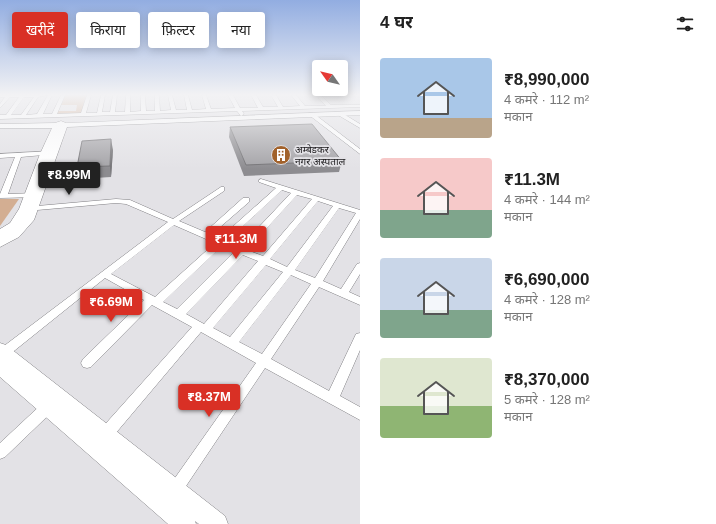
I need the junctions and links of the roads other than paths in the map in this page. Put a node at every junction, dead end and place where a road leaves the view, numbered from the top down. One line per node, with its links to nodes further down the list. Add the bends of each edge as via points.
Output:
1 (51, 119): 6 (street)
2 (67, 119): 6 (street)
3 (117, 119): 6 (street)
4 (318, 119): 9 (street)
5 (349, 119): 8 (street)
6 (59, 122): 7 (street); 10 (street)
7 (0, 125)
8 (360, 126)
9 (360, 152)
10 (48, 153): 11 (street); 17 (street)
11 (19, 155): 12 (street); 18 (street)
12 (0, 156)
13 (261, 181): 14 (street)
14 (281, 187): 16 (street); 27 (street)
15 (221, 189): 24 (street)
16 (296, 192): 19 (street); 29 (street)
17 (32, 195): 18 (street); 22 (street)
18 (1, 196)
19 (316, 198): 21 (street); 30 (street)
20 (246, 200): 26 (street)
21 (337, 205): 23 (street); 32 (street)
22 (28, 209): 24 (street, via 127,202); 25 (street, via 14,225); 28 (street, via 28,220 23,227)
23 (360, 212): 34 (street)
24 (173, 222): 26 (street); 33 (street)
25 (0, 235)
26 (205, 236): 27 (street)
27 (220, 242): 29 (street); 36 (street)
28 (0, 243)
29 (241, 251): 30 (street); 38 (street)
30 (264, 261): 32 (street); 39 (street)
31 (360, 266): 35 (street)
32 (289, 271): 34 (street); 41 (street)
33 (104, 274): 36 (street); 42 (street)
34 (317, 283): 35 (street); 43 (street)
35 (343, 294): 37 (street)
36 (154, 301): 38 (street); 44 (street)
37 (360, 301)
38 (179, 314): 39 (street)
39 (203, 328): 41 (street); 48 (street)
40 (360, 337): 45 (street)
41 (232, 343): 43 (street)
42 (1, 356): 46 (street)
43 (265, 361): 45 (street); 50 (street)
44 (87, 364)
45 (332, 399): 47 (street)
46 (53, 402): 48 (street); 49 (street); 51 (street)
47 (360, 414)
48 (105, 435): 50 (street)
49 (0, 452)
50 (175, 490): 52 (street)
51 (186, 524)
52 (217, 524)

